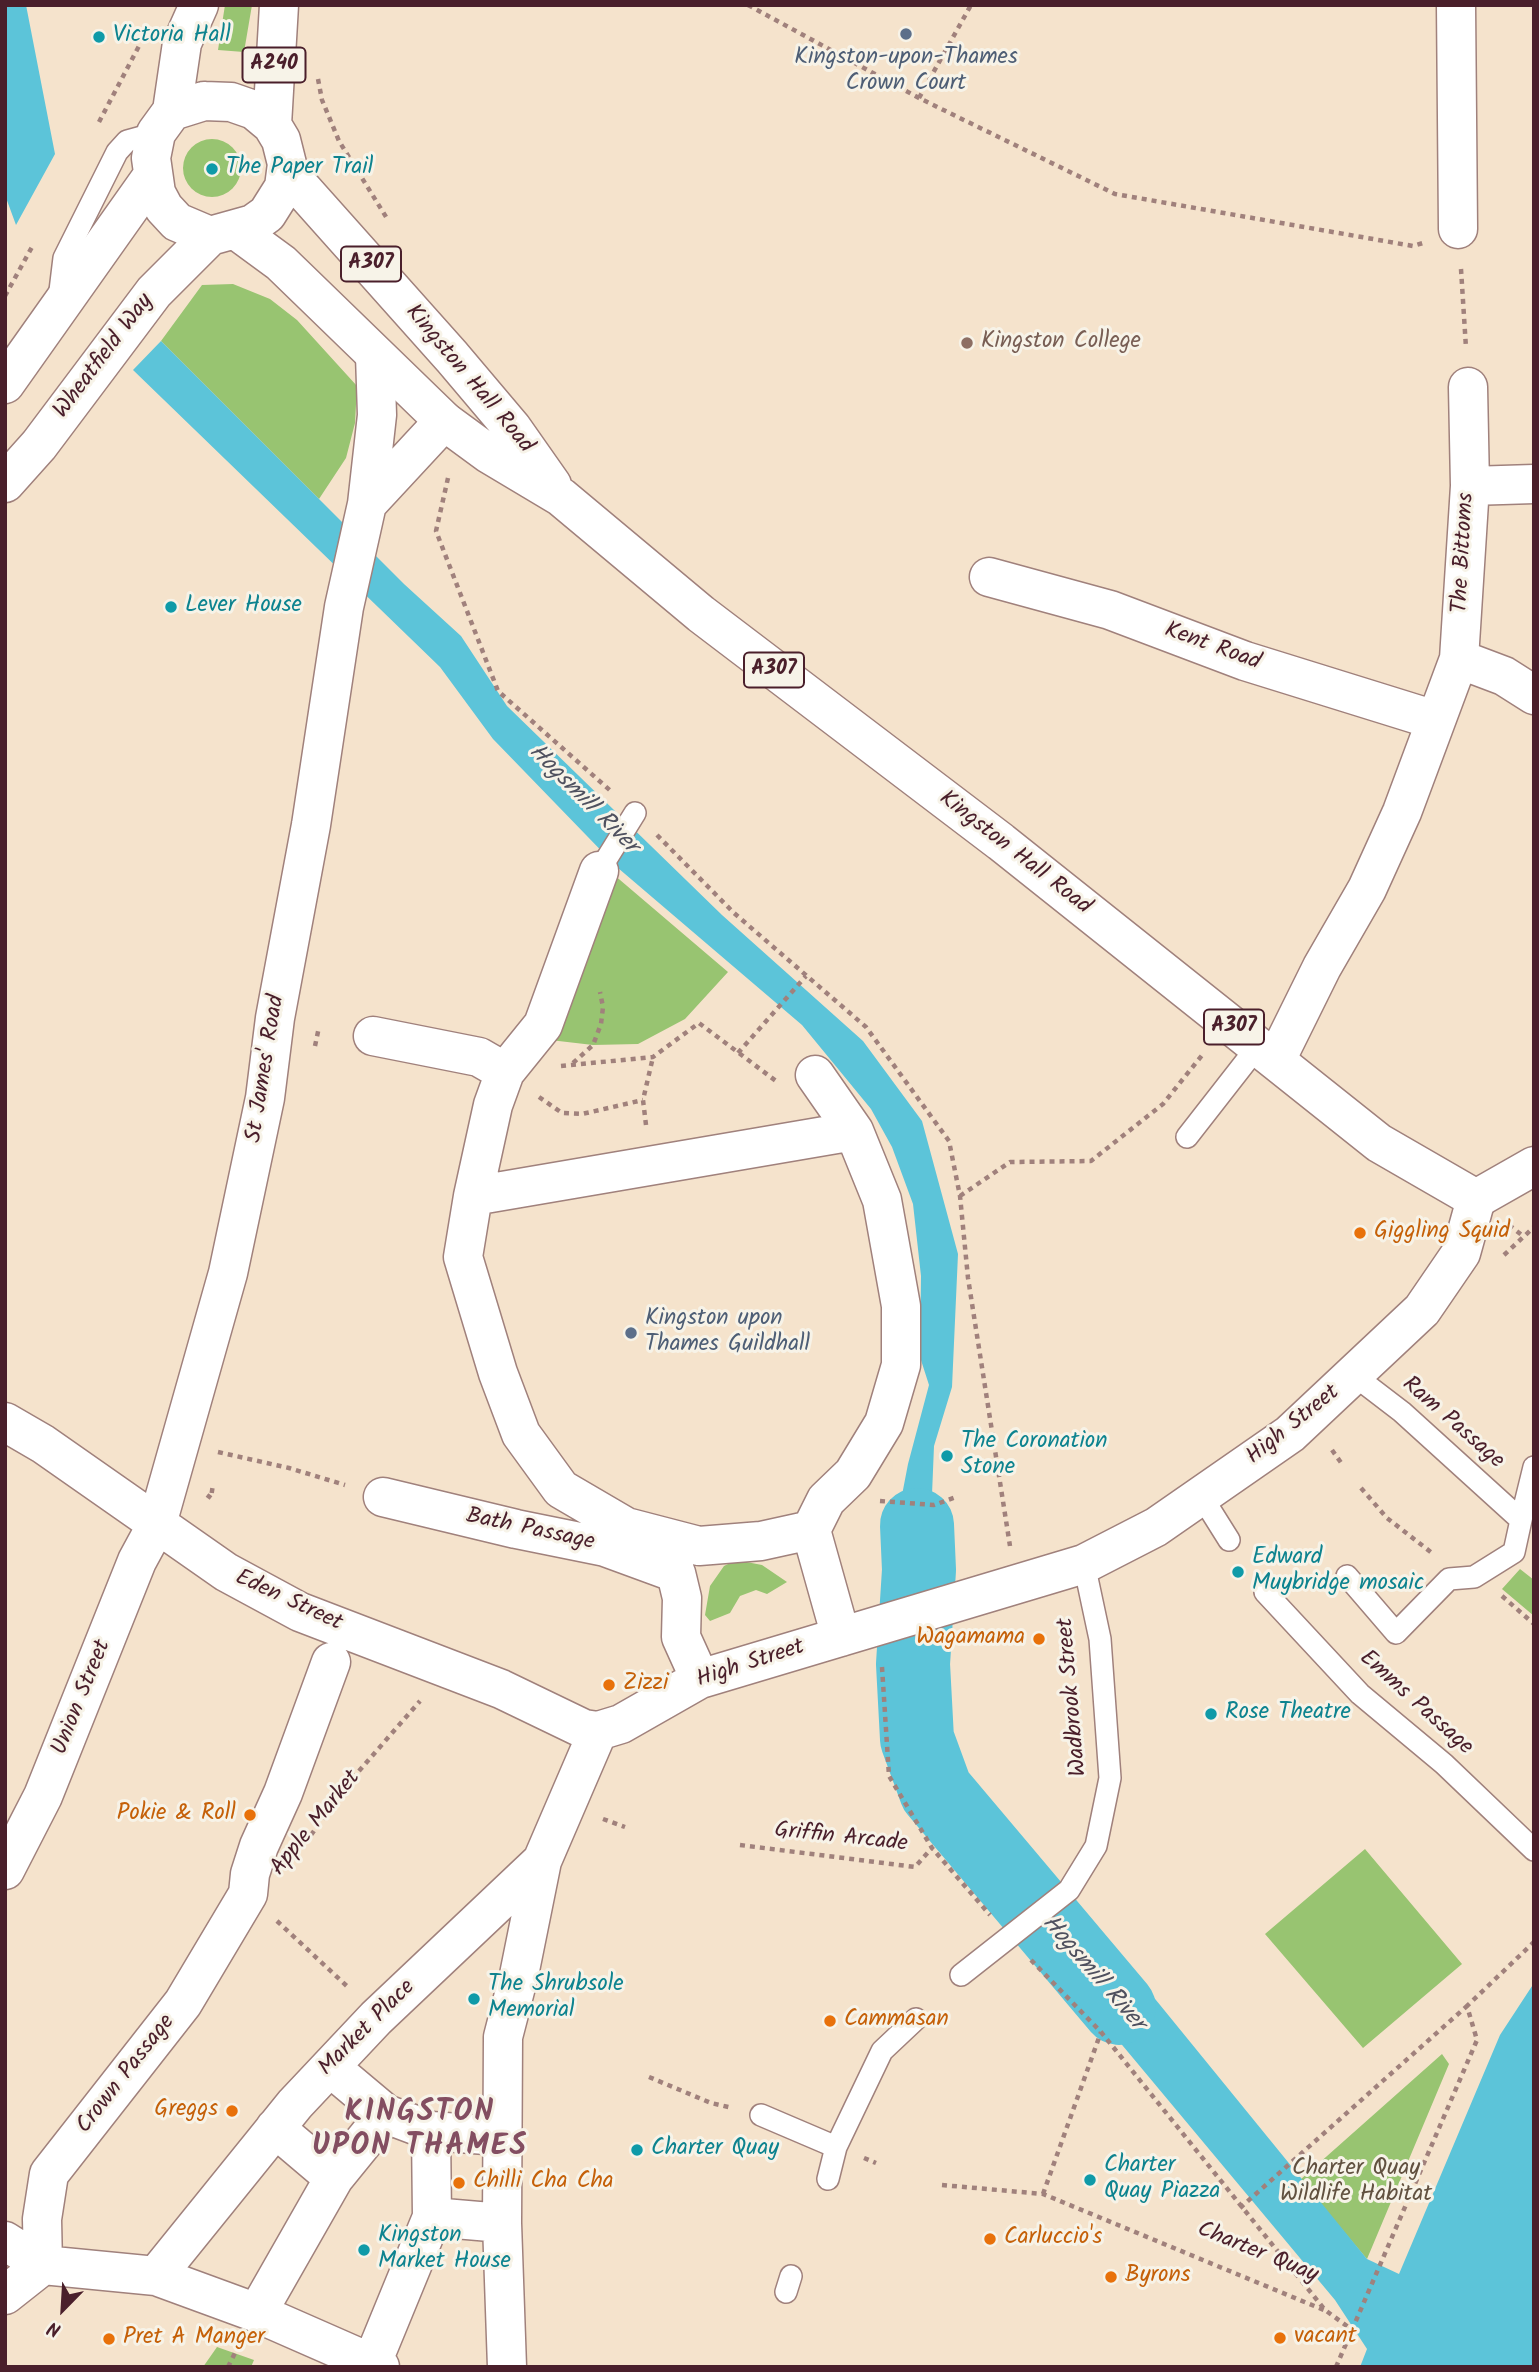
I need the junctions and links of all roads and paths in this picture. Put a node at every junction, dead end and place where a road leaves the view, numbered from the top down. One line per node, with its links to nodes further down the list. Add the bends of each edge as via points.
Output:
1 (199, 5): 10 (street, via 182,44)
2 (279, 5): 11 (street, A240)
3 (748, 5): 8 (path)
4 (971, 5): 8 (path)
5 (1456, 5): 15 (street)
6 (142, 41): 9 (path)
7 (317, 75): 14 (path, via 339,141)
8 (919, 98): 15 (path, via 1115,194 1413,246)
9 (110, 100)
10 (164, 122): 11 (street, via 204,101 231,102 254,110); 13 (street, via 151,158); 17 (lane, via 127,141 117,152 64,258)
11 (272, 125): 12 (street, via 281,140)
12 (287, 172): 16 (street, via 277,202 267,214 253,225); 26 (street, Kingston Hall Road / A307, via 512,428)
13 (152, 175): 16 (street, via 164,208 177,222); 17 (street)
14 (392, 227)
15 (1458, 229): 20 (path)
16 (223, 233): 18 (street, Kingston Hall Road / A307, via 281,263); 23 (street, Wheatfield Way, via 154,292)
17 (57, 312): 19 (street)
18 (375, 355): 21 (street, Kingston Hall Road / A307); 27 (street, St James' Road, via 377,415)
19 (5, 384)
20 (1468, 387): 25 (street, The Bittoms)
21 (444, 421): 26 (street, Kingston Hall Road / A307); 27 (street)
22 (448, 474): 32 (path, via 436,531 498,691)
23 (5, 483)
24 (1534, 484): 25 (street)
25 (1470, 486): 29 (street, The Bittoms)
26 (561, 497): 36 (street, Kingston Hall Road / A307, via 701,614 1001,842)
27 (367, 508): 35 (street, St James' Road, via 344,607 311,825)
28 (989, 577): 31 (street, Kent Road, via 1110,610 1245,661)
29 (1459, 659): 30 (street, via 1504,676); 31 (street, The Bittoms)
30 (1534, 695)
31 (1435, 720): 39 (street, The Bittoms, via 1402,812 1367,889)
32 (633, 816): 33 (lane); 34 (path)
33 (599, 871): 41 (street, via 543,1025)
34 (806, 976): 38 (path); 49 (path, via 866,1027 949,1141)
35 (275, 1018): 37 (path); 55 (street, St James' Road, via 265,1098 228,1273)
36 (1228, 1023): 39 (street, Kingston Hall Road / A307); 49 (path, via 1163,1104 1091,1161 1010,1162)
37 (373, 1036): 41 (street)
38 (738, 1053): 40 (path, via 699,1023); 42 (path, via 783,1087)
39 (1267, 1053): 45 (lane); 50 (street, Kingston Hall Road / A307, via 1379,1143)
40 (653, 1057): 41 (path, via 556,1067); 43 (path)
41 (514, 1060): 43 (path, via 540,1100 562,1113 582,1114); 48 (street, via 493,1105)
42 (815, 1075): 44 (street)
43 (643, 1100): 46 (path)
44 (855, 1130): 46 (street); 57 (street, via 882,1200 901,1306 901,1365 884,1423)
45 (1187, 1137)
46 (650, 1165): 48 (street)
47 (1534, 1166): 50 (street)
48 (473, 1196): 63 (street, via 463,1257 521,1434 561,1489 626,1527 699,1546 761,1541)
49 (960, 1196): 65 (path, via 968,1278)
50 (1476, 1199): 51 (street, High Street, via 1461,1253 1443,1283)
51 (1355, 1376): 60 (street, High Street, via 1290,1434); 61 (lane, Ram Passage, via 1402,1412)
52 (5, 1422): 62 (street, Eden Street)
53 (216, 1463): 58 (path, via 218,1452)
54 (1534, 1467): 61 (lane)
55 (169, 1474): 56 (path, via 211,1498); 62 (street, St James' Road)
56 (215, 1475)
57 (841, 1486): 59 (path, via 862,1497 895,1504 934,1505); 63 (street, via 826,1500)
58 (383, 1497): 71 (street, Bath Passage, via 604,1547 676,1573 682,1598 681,1637)
59 (956, 1497)
60 (1202, 1497): 64 (lane); 66 (street, High Street)
61 (1521, 1520): 67 (lane, via 1514,1552 1474,1577 1448,1579 1396,1633)
62 (157, 1524): 73 (street, Eden Street, via 226,1572 300,1612); 79 (street, Union Street, via 43,1796)
63 (811, 1530): 69 (street)
64 (1230, 1540)
65 (1011, 1551)
66 (1084, 1564): 69 (street, High Street, via 976,1594); 81 (lane, Wadbrook Street, via 1100,1639 1110,1778 1096,1846 1069,1890)
67 (1347, 1576)
68 (1265, 1592): 77 (lane, Emms Passage, via 1360,1694 1444,1764)
69 (864, 1641): 71 (street, High Street); 76 (path, Charter Quay, via 885,1683 889,1776)
70 (331, 1662): 80 (street, Apple Market, via 259,1846)
71 (700, 1679): 73 (street, High Street, via 621,1724)
72 (423, 1697): 74 (path, Apple Market, via 352,1779)
73 (598, 1731): 78 (street, Market Place)
74 (304, 1844)
75 (740, 1845): 76 (path, Griffin Arcade, via 915,1867)
76 (932, 1849): 81 (path, Charter Quay)
77 (1534, 1850)
78 (542, 1861): 88 (street, Market Place); 94 (street, Market Place, via 503,2037)
79 (5, 1870)
80 (248, 1894): 84 (path); 104 (street, Crown Passage, via 183,2003 49,2174 42,2219)
81 (1012, 1935): 83 (lane, Wadbrook Street); 87 (path, Charter Quay)
82 (1534, 1942): 85 (path)
83 (961, 1975)
84 (340, 1978)
85 (1467, 2006): 100 (path); 109 (path, via 1477,2040)
86 (916, 2018): 95 (lane, via 882,2051)
87 (1101, 2032): 99 (path); 100 (path, Charter Quay)
88 (330, 2067): 90 (street); 92 (street, Market Place)
89 (649, 2077): 91 (path, via 710,2103)
90 (386, 2114): 93 (street); 96 (street)
91 (761, 2115): 95 (lane)
92 (275, 2128): 96 (street); 105 (street, Market Place)
93 (431, 2131): 94 (street); 101 (street)
94 (500, 2136): 102 (street, Market Place)
95 (836, 2147): 97 (lane)
96 (334, 2178): 108 (street)
97 (828, 2179)
98 (942, 2185): 99 (path, Charter Quay)
99 (1042, 2194): 107 (path, Charter Quay)
100 (1240, 2208): 107 (path, Charter Quay)
101 (432, 2217): 102 (street); 110 (street)
102 (502, 2223): 112 (street, Market Place)
103 (5, 2241): 104 (street)
104 (43, 2265): 105 (street); 106 (street)
105 (146, 2276): 108 (street)
106 (5, 2295)
107 (1325, 2310): 109 (path)
108 (248, 2328): 110 (street); 111 (path)
109 (1351, 2329): 113 (path)
110 (376, 2365)
111 (228, 2367)
112 (507, 2367)
113 (1336, 2367)

